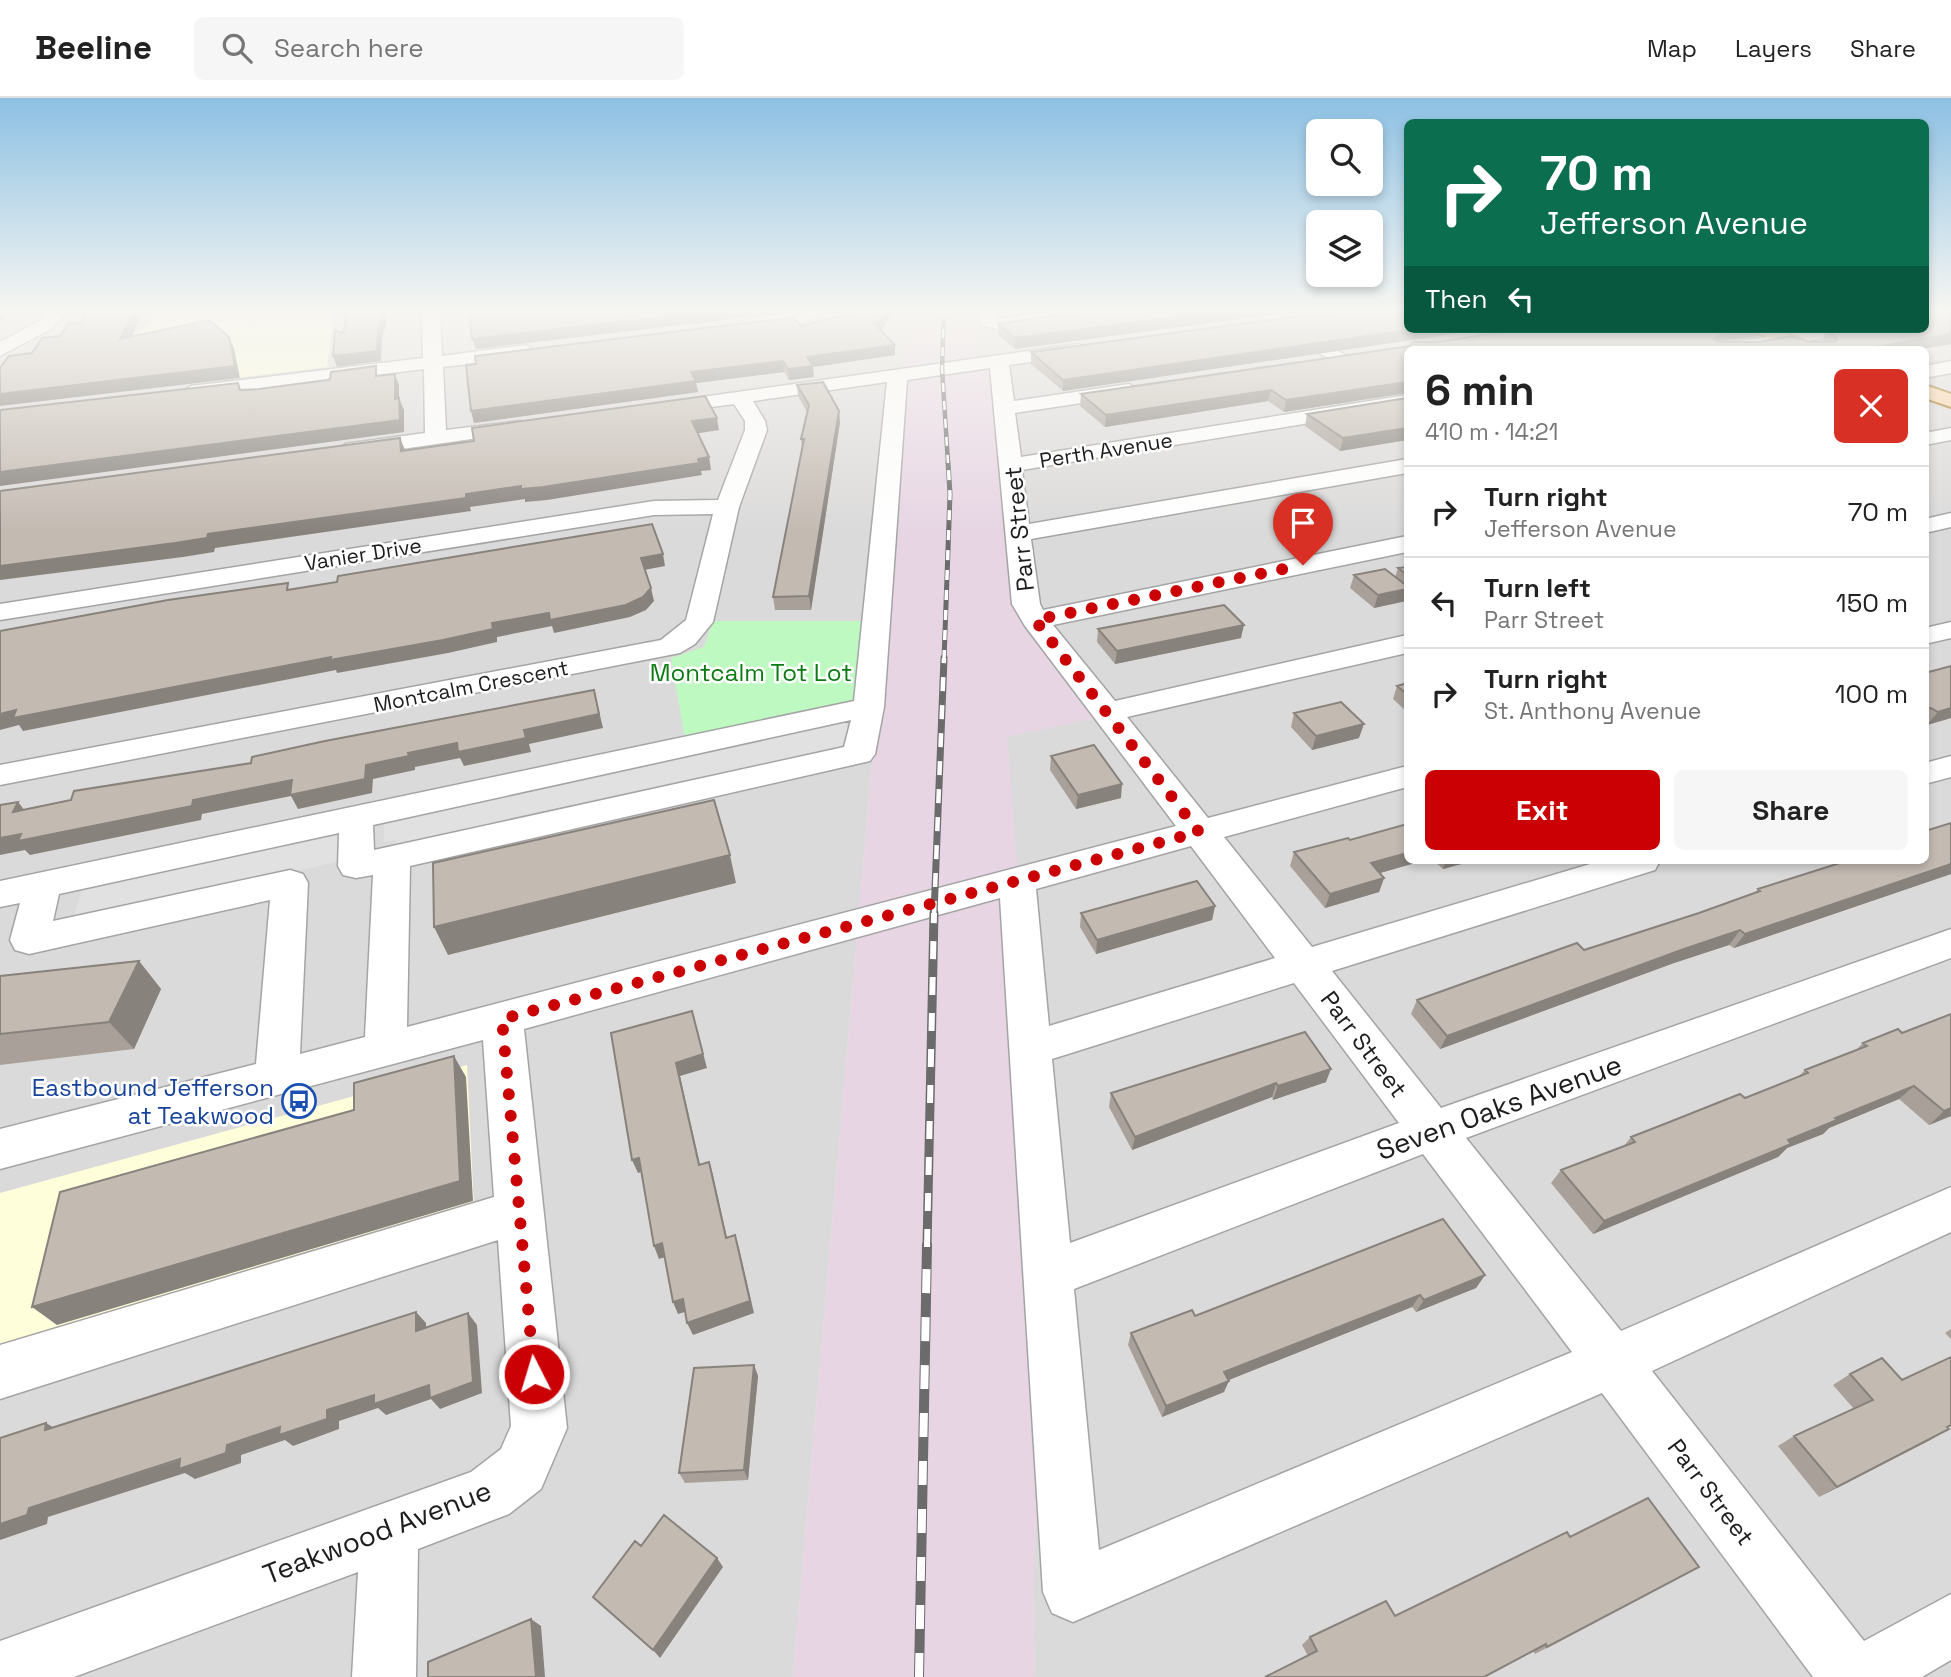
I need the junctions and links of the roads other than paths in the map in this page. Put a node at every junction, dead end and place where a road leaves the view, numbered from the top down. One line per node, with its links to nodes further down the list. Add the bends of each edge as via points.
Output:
1 (251, 385): 9 (street)
2 (434, 385): 18 (street)
3 (825, 385): 10 (street)
4 (897, 385): 33 (street)
5 (1003, 385): 14 (street, Parr Street)
6 (1383, 385): 11 (street)
7 (1154, 386): 14 (street)
8 (1929, 393): 13 (main road)
9 (165, 395)
10 (740, 397): 15 (street); 23 (street, Montcalm Crescent, via 756,430)
11 (1404, 398)
12 (1404, 400): 21 (street, Perth Avenue)
13 (1951, 401)
14 (1006, 408): 21 (street, Parr Street)
15 (644, 410)
16 (547, 423): 18 (street)
17 (1951, 434): 19 (street)
18 (436, 438): 20 (street)
19 (1929, 438)
20 (329, 452)
21 (1012, 465): 26 (street, Parr Street)
22 (1404, 467): 26 (street)
23 (727, 507): 28 (street, Vanier Drive, via 654,508); 37 (street, Montcalm Crescent, via 699,622 670,647)
24 (1951, 520): 25 (street)
25 (1929, 525)
26 (1017, 534): 29 (street, Parr Street, via 1026,604)
27 (1404, 545): 29 (street)
28 (0, 612)
29 (1035, 620): 34 (street, Parr Street)
30 (1951, 629): 31 (street)
31 (1929, 635)
32 (1404, 645): 34 (street)
33 (869, 707): 39 (street); 41 (street, via 859,754)
34 (1108, 712): 40 (street, Parr Street)
35 (1951, 765): 36 (street)
36 (1929, 773)
37 (0, 775)
38 (1404, 777): 40 (street)
39 (356, 817): 41 (street, via 356,866); 44 (street)
40 (1199, 832): 43 (street); 47 (street, Parr Street)
41 (392, 858): 50 (street)
42 (1632, 864): 47 (street)
43 (1017, 880): 48 (street); 49 (street)
44 (43, 885): 45 (street); 51 (street, via 29,940 290,883)
45 (0, 894)
46 (1951, 943): 52 (street, Seven Oaks Avenue)
47 (1305, 965): 49 (street); 52 (street, Parr Street)
48 (502, 1019): 50 (street); 55 (street, Teakwood Avenue)
49 (1033, 1048): 56 (street)
50 (385, 1049): 51 (street)
51 (277, 1077): 53 (street)
52 (1431, 1131): 56 (street, Seven Oaks Avenue); 57 (street, Parr Street)
53 (0, 1149)
54 (1951, 1209): 57 (street)
55 (520, 1211): 58 (street); 59 (street, Teakwood Avenue, via 539,1428 521,1469 489,1494)
56 (1049, 1275): 57 (street, via 1073,1591)
57 (1612, 1362): 63 (street, Parr Street)
58 (0, 1372)
59 (389, 1530): 61 (street, Teakwood Avenue); 62 (street)
60 (1951, 1625): 64 (street)
61 (0, 1673)
62 (384, 1677)
63 (1852, 1677)
64 (1862, 1677)

